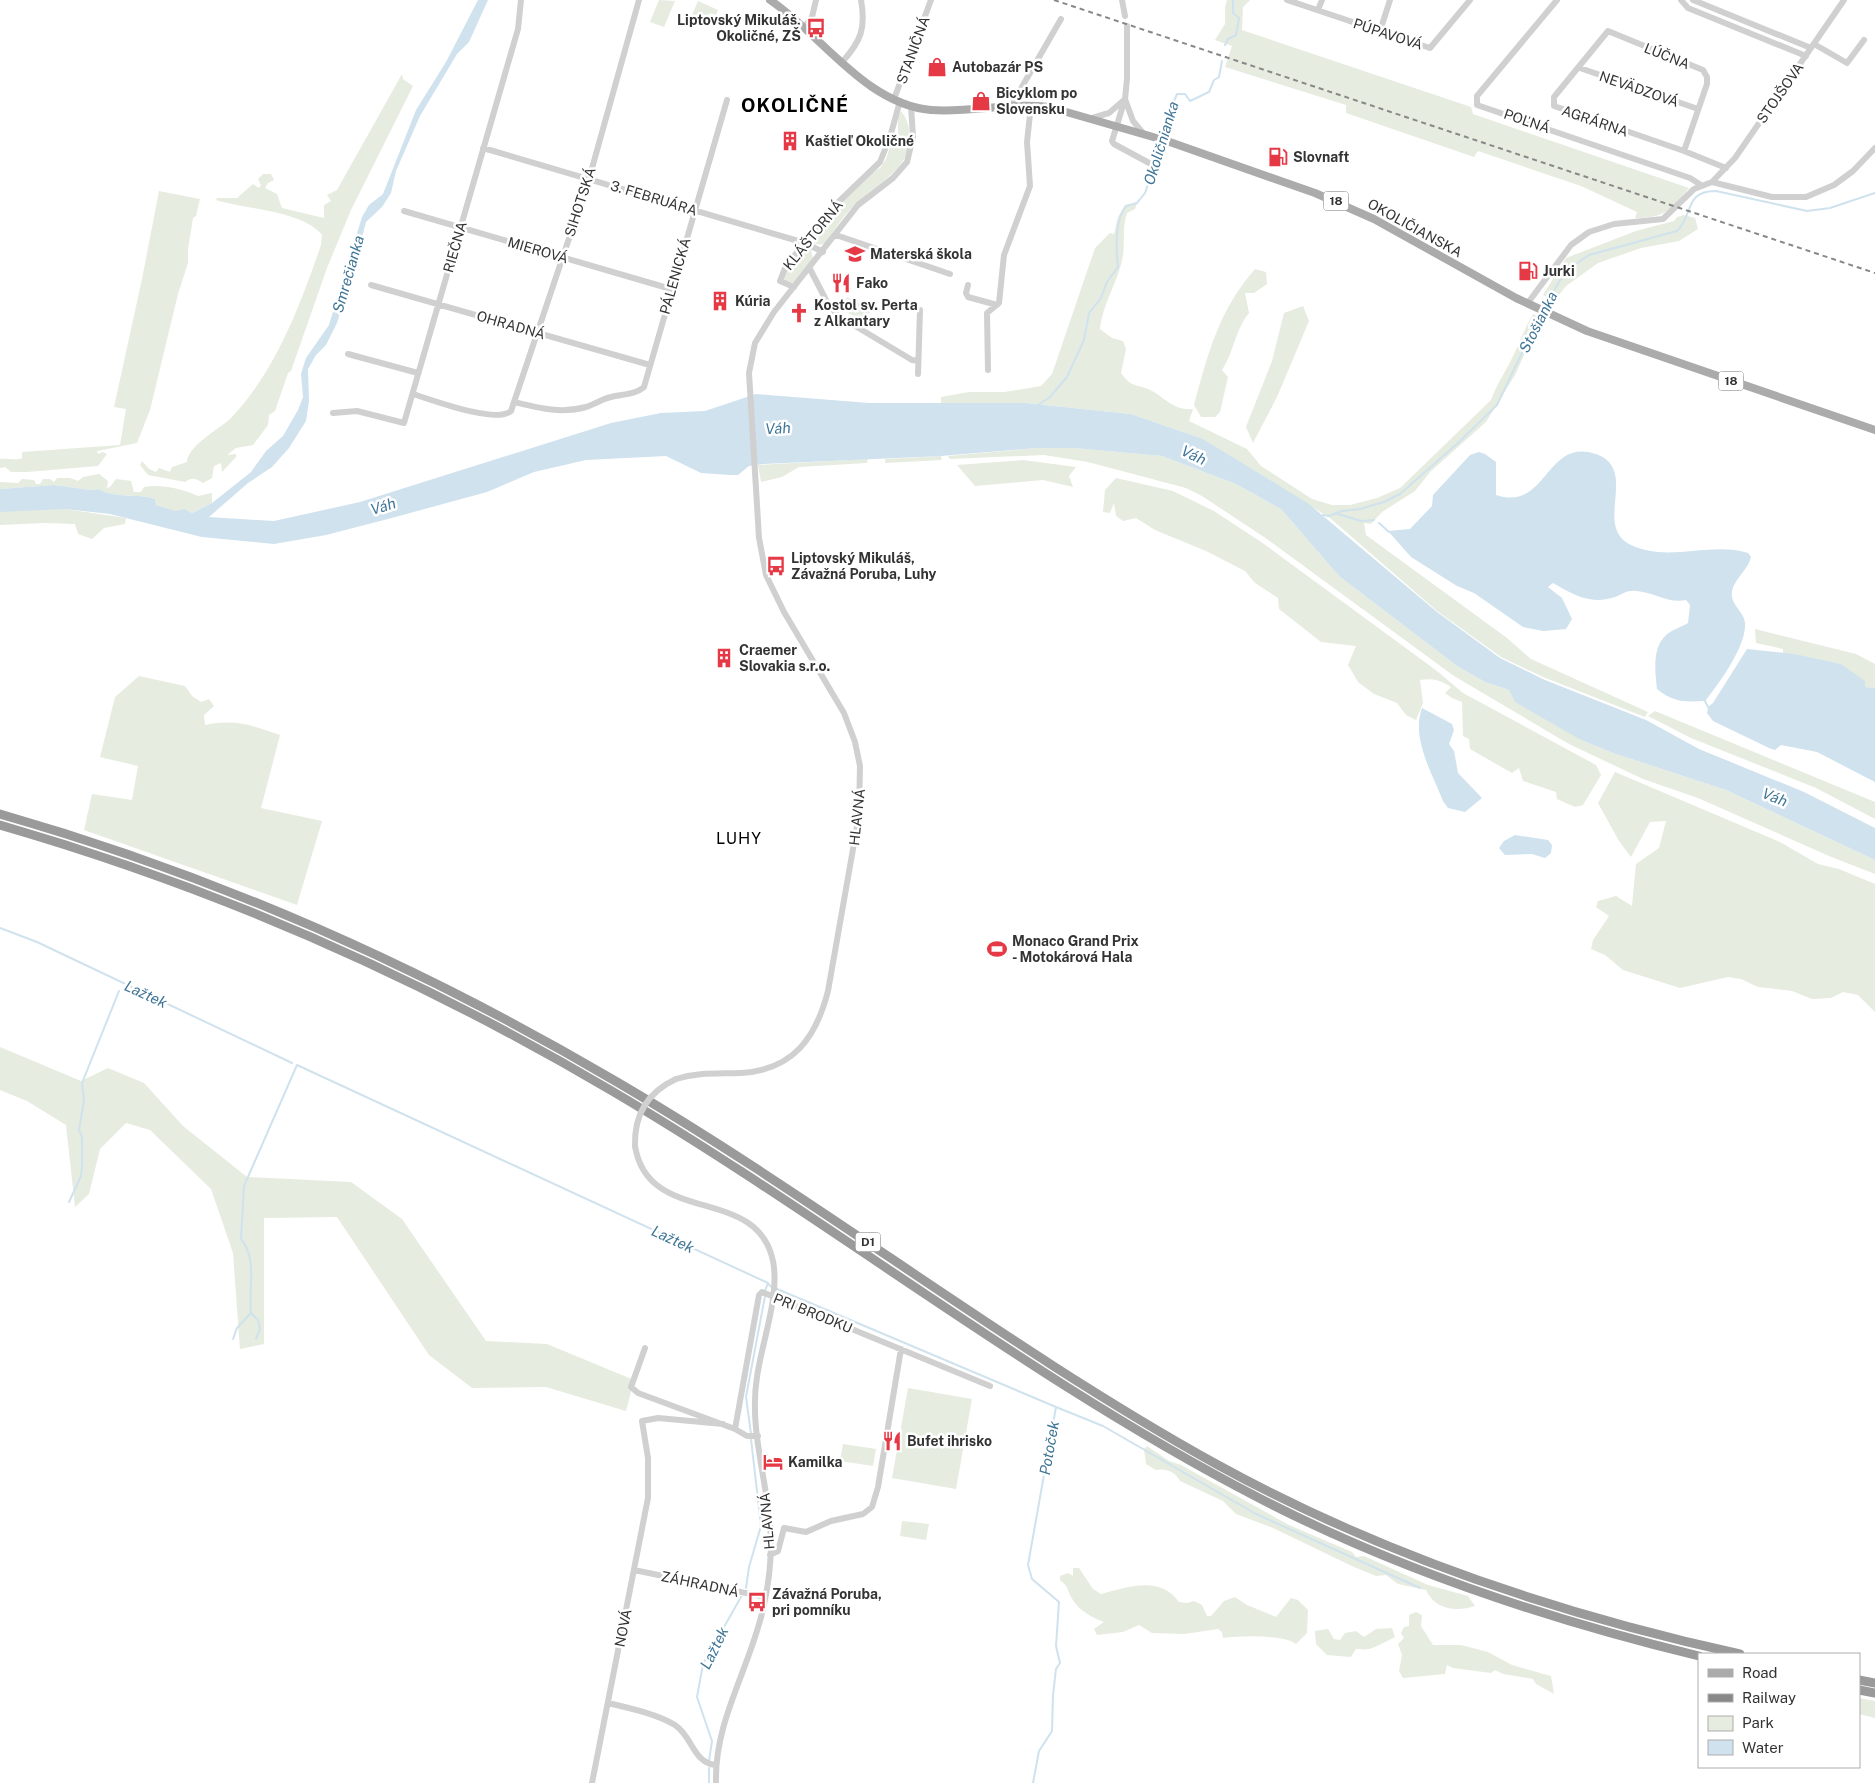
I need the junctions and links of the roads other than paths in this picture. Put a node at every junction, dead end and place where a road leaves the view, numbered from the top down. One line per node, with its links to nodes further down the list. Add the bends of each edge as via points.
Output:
1 (521, 0): 38 (street, RIEČNA, via 518,28)
2 (639, 0): 43 (street, SIHOTSKÁ)
3 (770, 0): 19 (main road, OKOLIČIANSKA / 18)
4 (816, 0): 19 (street, via 812,17)
5 (861, 0): 26 (street, via 860,38)
6 (931, 0): 30 (street, STANIČNÁ)
7 (1122, 0): 17 (street)
8 (1287, 0): 16 (street, PÚPAVOVÁ)
9 (1322, 0): 16 (street)
10 (1390, 0): 21 (street)
11 (1470, 0): 21 (street, PÚPAVOVÁ, via 1430,48)
12 (1557, 0): 45 (street, POĽNÁ, via 1477,96 1477,105 1690,178)
13 (1681, 0): 25 (street, via 1688,8)
14 (1693, 0): 24 (street)
15 (1844, 0): 24 (street, STOJŠOVA)
16 (1318, 10): 21 (street, PÚPAVOVÁ)
17 (1125, 16)
18 (1061, 20): 33 (street)
19 (805, 26): 26 (main road, OKOLIČIANSKA / 18)
20 (1127, 26): 28 (street, via 1128,66)
21 (1380, 31)
22 (1608, 31): 27 (street, AGRÁRNA); 34 (street, LÚČNA, via 1703,70 1708,80)
23 (1864, 40): 24 (street, via 1847,63)
24 (1813, 46): 25 (street, STOJŠOVA)
25 (1806, 56): 42 (street, STOJŠOVA)
26 (843, 61): 30 (main road, OKOLIČIANSKA / 18, via 868,83)
27 (1580, 68): 34 (street, NEVÄDZOVÁ); 40 (street, AGRÁRNA, via 1554,97 1554,106)
28 (1124, 99): 35 (street, via 1109,113); 36 (street); 37 (street, via 1133,121)
29 (727, 100): 46 (street, PÁLENICKÁ)
30 (897, 100): 32 (main road, OKOLIČIANSKA / 18); 50 (street, KLÁŠTORNÁ, via 890,137 880,162 828,212)
31 (1031, 105): 33 (main road, OKOLIČIANSKA / 18); 35 (main road, OKOLIČIANSKA / 18); 59 (street, via 1027,142 1030,186 1004,255)
32 (911, 106): 33 (main road, OKOLIČIANSKA / 18, via 951,110); 49 (street, KLÁŠTORNÁ, via 913,136 907,162 894,178 858,205)
33 (1011, 106)
34 (1698, 109): 40 (street, LÚČNA)
35 (1092, 118): 36 (main road, OKOLIČIANSKA / 18)
36 (1117, 125): 37 (main road, OKOLIČIANSKA / 18); 41 (street, via 1113,143)
37 (1143, 133): 60 (main road, OKOLIČIANSKA / 18, via 1277,178 1344,205)
38 (484, 148): 43 (street, 3. FEBRUÁRA); 48 (street, RIEČNA)
39 (1875, 148): 44 (street, via 1834,185 1806,196 1772,197)
40 (1684, 151): 42 (street, AGRÁRNA)
41 (1151, 164)
42 (1726, 168): 44 (street, STOJŠOVA)
43 (589, 179): 46 (street, 3. FEBRUÁRA); 52 (street, SIHOTSKÁ)
44 (1712, 182): 45 (street)
45 (1701, 185): 60 (street, via 1663,219 1614,224 1582,236 1567,250)
46 (694, 210): 50 (street, 3. FEBRUÁRA); 58 (street, PÁLENICKÁ)
47 (404, 211): 48 (street, MIEROVÁ)
48 (460, 228): 52 (street, MIEROVÁ); 61 (street, RIEČNA)
49 (836, 235): 51 (street, KLÁŠTORNÁ); 54 (street)
50 (805, 243): 51 (street, 3. FEBRUÁRA); 57 (street, KLÁŠTORNÁ, via 780,276 780,281)
51 (823, 252): 53 (street, KLÁŠTORNÁ)
52 (562, 257): 58 (street, MIEROVÁ); 63 (street, SIHOTSKÁ)
53 (810, 269): 57 (street, KLÁŠTORNÁ); 65 (street, via 837,315)
54 (950, 274)
55 (372, 285): 61 (street, OHRADNÁ)
56 (968, 285): 59 (street, via 968,297)
57 (794, 287): 74 (street, KLÁŠTORNÁ, via 770,317 755,343 749,366)
58 (671, 288): 66 (street, PÁLENICKÁ)
59 (997, 304): 67 (street, via 987,313)
60 (1527, 304): 73 (main road, 18, via 1611,340)
61 (438, 305): 63 (street, OHRADNÁ); 68 (street, RIEČNA)
62 (920, 310): 65 (street)
63 (537, 332): 66 (street, OHRADNÁ); 71 (street, SIHOTSKÁ)
64 (348, 354): 68 (street)
65 (918, 361): 69 (street)
66 (650, 365): 71 (street, PÁLENICKÁ, via 642,389 585,407 550,411)
67 (988, 370)
68 (418, 374): 70 (street, RIEČNA)
69 (918, 374)
70 (413, 394): 71 (street, via 499,416 509,413); 72 (street, RIEČNA, via 404,422 356,411)
71 (514, 402)
72 (333, 413)
73 (1875, 430)
74 (754, 469): 77 (street, HLAVNÁ, bridge, via 759,538 766,575 849,725 861,772 860,815 828,991 822,1016 812,1034 794,1054 771,1067 746,1072 700,1074 676,1079 660,1088 645,1104 636,1126 635,1146 644,1172 656,1186 678,1199 731,1213 758,1232 770,1251 774,1283)
75 (0, 814): 87 (highway, D1, via 144,860 248,898 380,955 480,1005 715,1142 1139,1419 1314,1514 1426,1562 1515,1594 1615,1624)
76 (0, 825): 88 (highway, D1, via 108,858 253,912 381,968 491,1023 710,1151 1040,1370 1134,1428 1295,1516 1379,1554 1469,1589 1558,1618)
77 (769, 1293): 79 (street, PRI BRODKU); 82 (street, PRI BRODKU, via 759,1295); 83 (street, HLAVNÁ)
78 (646, 1348): 81 (street, via 631,1387 647,1398)
79 (900, 1349): 80 (street, PRI BRODKU); 84 (street, via 874,1502 868,1511 806,1532 784,1528 778,1551)
80 (990, 1386)
81 (723, 1424): 82 (street); 85 (street, NOVÁ, via 658,1418 642,1421 648,1498)
82 (735, 1429): 83 (street)
83 (752, 1436): 84 (street, HLAVNÁ, via 770,1528)
84 (770, 1555): 86 (street, HLAVNÁ)
85 (634, 1570): 86 (street, ZÁHRADNÁ); 93 (street, NOVÁ)
86 (765, 1597): 94 (street, HLAVNÁ, via 755,1641 723,1724)
87 (1736, 1653)
88 (1698, 1656)
89 (1860, 1680): 90 (highway)
90 (1875, 1683)
91 (1860, 1690): 92 (highway)
92 (1875, 1694)
93 (608, 1703): 94 (street, via 674,1724 698,1757); 95 (street, NOVÁ)
94 (715, 1765): 96 (street, HLAVNÁ)
95 (592, 1783)
96 (716, 1783)

